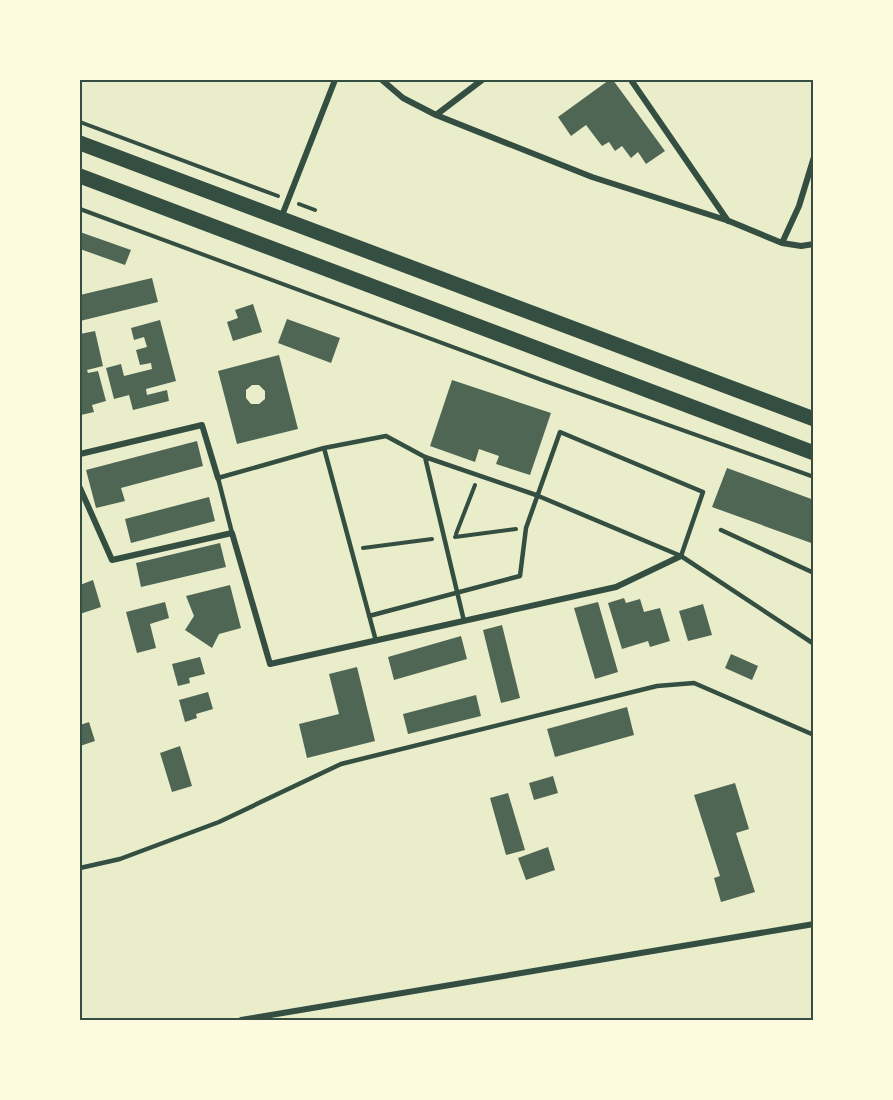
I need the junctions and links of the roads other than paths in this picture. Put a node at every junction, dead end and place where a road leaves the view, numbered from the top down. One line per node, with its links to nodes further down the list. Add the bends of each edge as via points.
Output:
1 (335, 80): 9 (street)
2 (382, 80): 5 (street, via 403,98)
3 (482, 80): 5 (street)
4 (631, 80): 10 (street)
5 (436, 115): 10 (street, via 592,177)
6 (80, 143): 9 (main road)
7 (813, 157): 11 (street, via 799,206)
8 (80, 176): 15 (main road)
9 (281, 218): 13 (main road)
10 (729, 221): 11 (street)
11 (782, 243): 12 (street)
12 (813, 244)
13 (813, 419)
14 (324, 448): 17 (lane, via 386,436); 18 (lane); 26 (lane)
15 (813, 453)
16 (80, 454): 18 (street, via 202,425)
17 (425, 457): 20 (lane); 25 (lane)
18 (218, 478): 22 (lane)
19 (80, 488): 22 (street, via 112,560)
20 (536, 495): 23 (lane); 23 (lane, via 560,432 704,492); 25 (lane, via 526,528 520,576)
21 (721, 530): 24 (lane)
22 (232, 533): 28 (street, via 270,664)
23 (681, 556): 27 (street, via 616,587); 29 (lane)
24 (813, 573)
25 (457, 591): 26 (lane); 27 (lane)
26 (369, 616): 28 (lane)
27 (464, 621): 28 (street)
28 (376, 641)
29 (813, 644)
30 (813, 735): 31 (lane, via 694,683 657,686 341,764 219,822 120,859)
31 (80, 868)
32 (813, 924): 33 (street)
33 (241, 1020)

